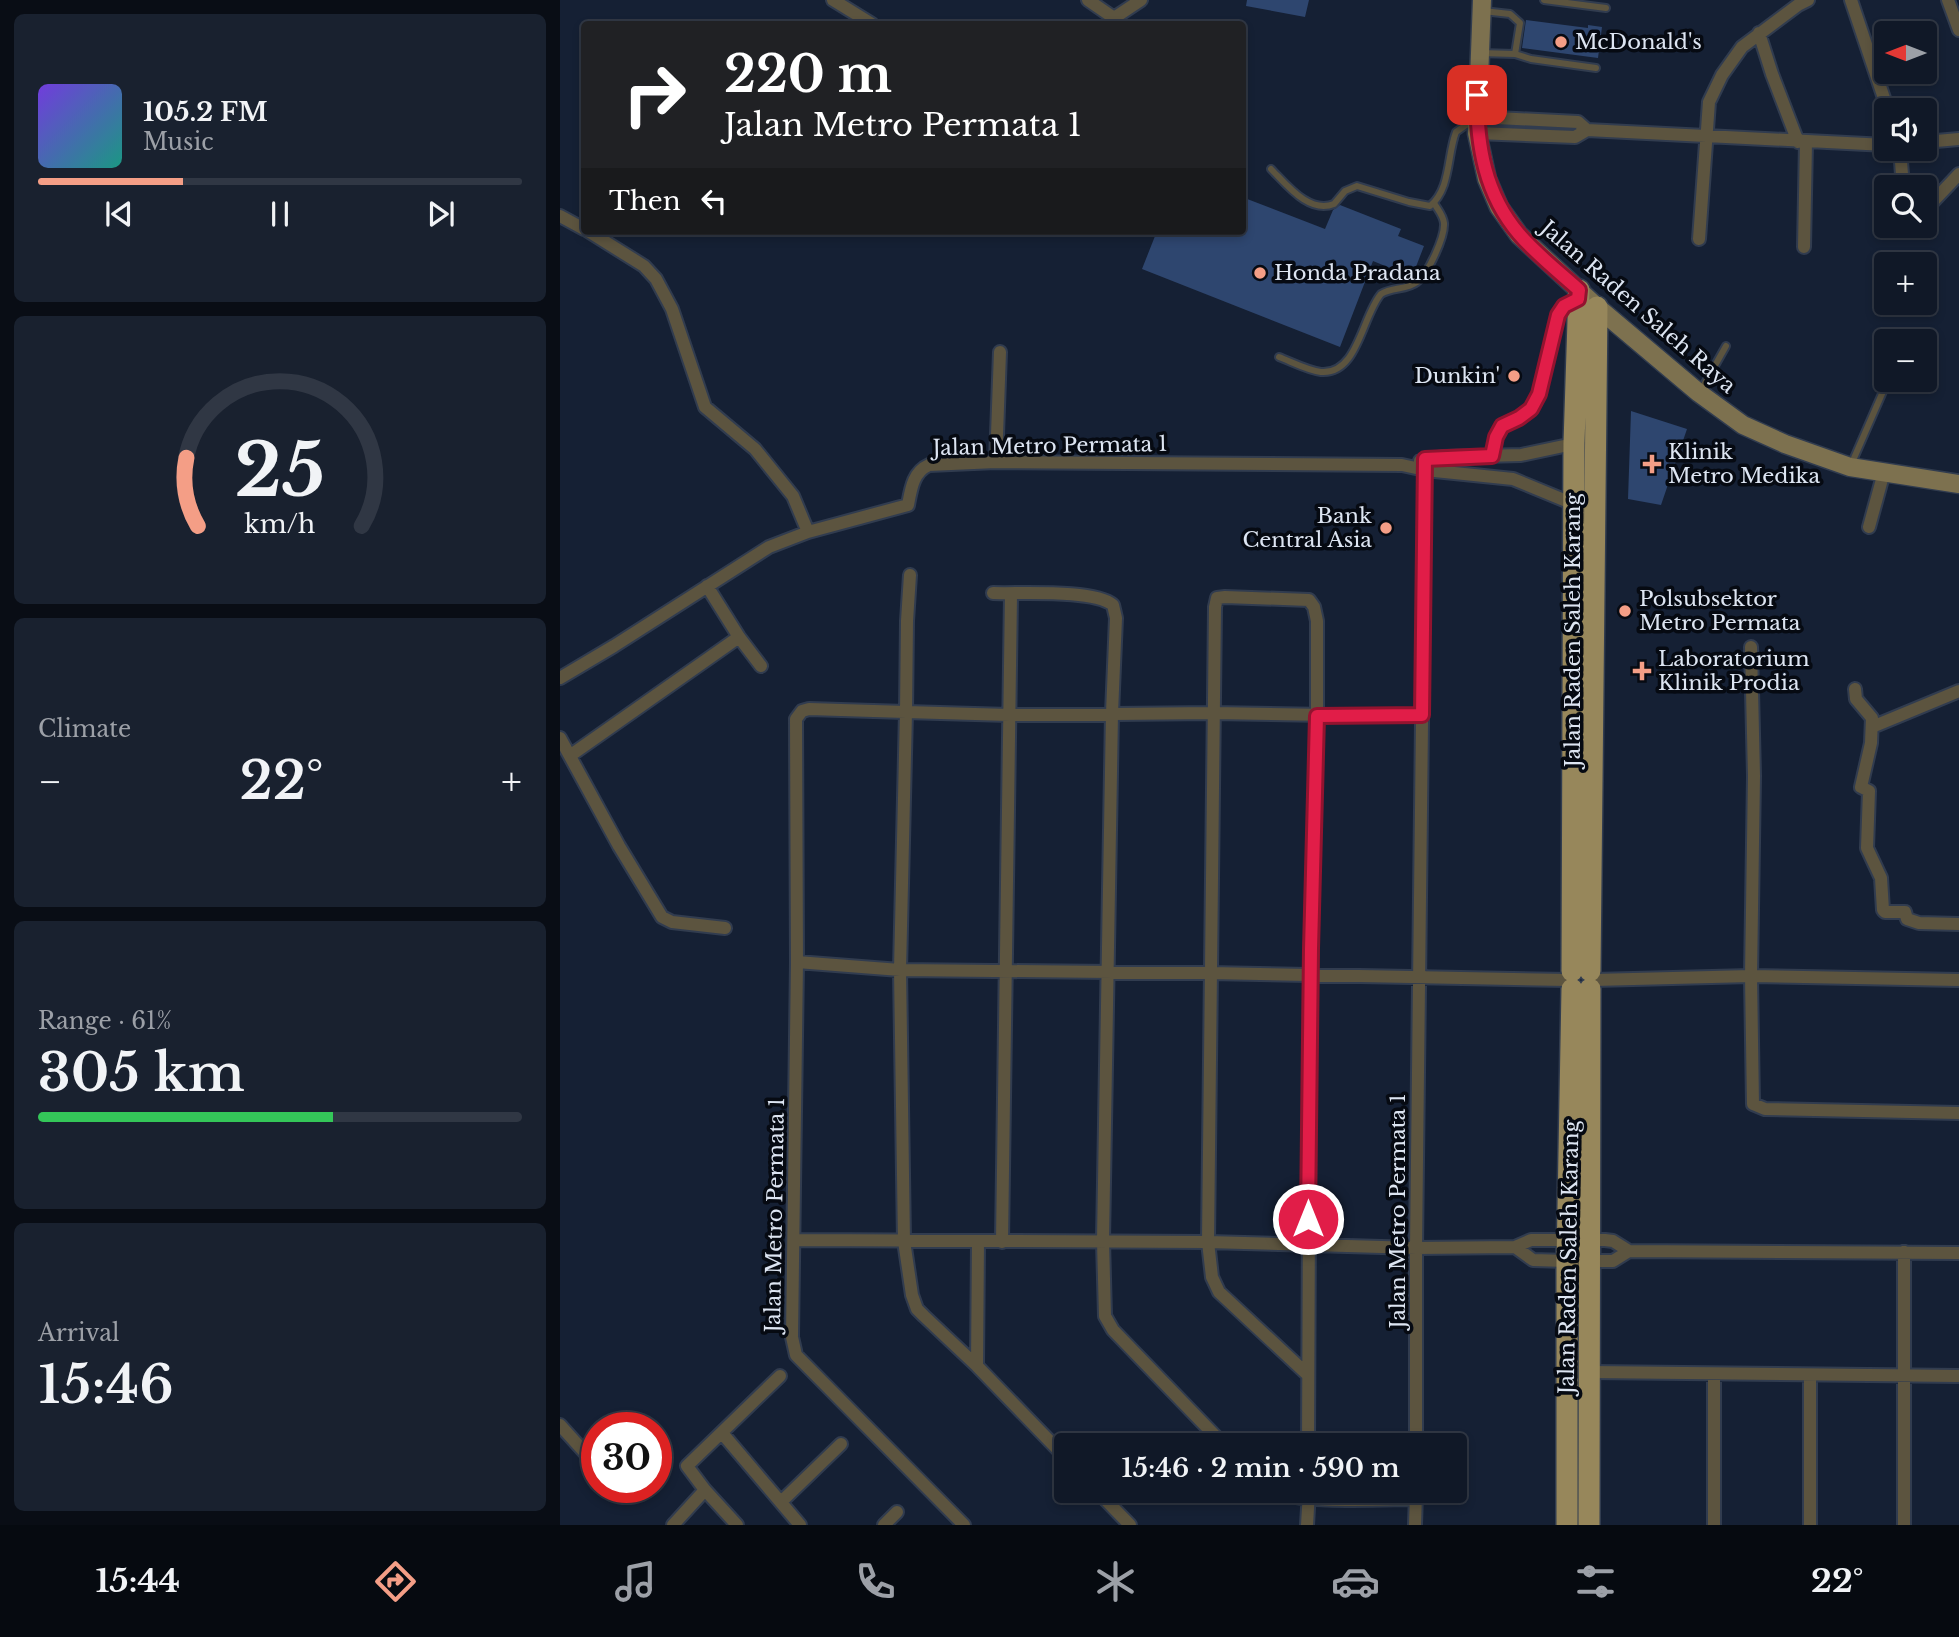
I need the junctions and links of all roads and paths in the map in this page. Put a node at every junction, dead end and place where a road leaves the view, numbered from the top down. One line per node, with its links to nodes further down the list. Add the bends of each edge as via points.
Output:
1 (833, 0): 8 (street)
2 (1088, 0): 12 (street)
3 (1141, 0): 12 (street)
4 (1544, 0): 10 (lane)
5 (1808, 0): 14 (street)
6 (1852, 0): 18 (street)
7 (1948, 0): 13 (street)
8 (850, 5): 11 (street)
9 (1481, 6): 15 (main road, Jalan Raden Saleh Raya); 16 (lane, via 1516,17 1520,23)
10 (1606, 8)
11 (869, 21)
12 (1112, 21)
13 (1959, 30)
14 (1759, 33): 20 (street, via 1742,47 1722,75 1709,102); 23 (street)
15 (1478, 52): 16 (lane); 19 (main road, Jalan Raden Saleh Raya)
16 (1516, 54): 17 (lane)
17 (1596, 68)
18 (1884, 98)
19 (1477, 125): 20 (street, via 1578,122 1587,130); 28 (lane, via 1456,132 1448,171); 34 (main road, Jalan Raden Saleh Raya, via 1487,179 1499,207 1519,235)
20 (1705, 135): 23 (street); 32 (street)
21 (1959, 139): 22 (street)
22 (1937, 141)
23 (1802, 142): 24 (street); 33 (street)
24 (1874, 145)
25 (1271, 169): 28 (lane, via 1297,196 1322,206 1334,204 1357,186 1425,207)
26 (1959, 174): 27 (street)
27 (1937, 197)
28 (1434, 204): 37 (lane, via 1444,227 1425,274 1415,284 1381,294 1342,367 1322,372)
29 (560, 216): 30 (street)
30 (581, 227)
31 (594, 235): 49 (street, via 644,266 656,279 672,309 705,407 755,449 793,496)
32 (1699, 239)
33 (1804, 247)
34 (1585, 299): 39 (main road, Jalan Raden Saleh Raya); 40 (main road, Jalan Raden Saleh Karang); 41 (lane, via 1564,306 1558,315 1539,394 1531,409 1502,426)
35 (1726, 346): 39 (lane)
36 (1000, 352): 42 (street)
37 (1279, 357)
38 (1883, 392): 44 (lane)
39 (1699, 393): 44 (main road, Jalan Raden Saleh Raya, via 1743,425)
40 (1584, 442): 41 (street, Jalan Metro Permata 1); 47 (main road, Jalan Raden Saleh Karang)
41 (1492, 456): 43 (street, Jalan Metro Permata 1)
42 (996, 462): 43 (street, Jalan Metro Permata 1); 49 (street, Jalan Metro Permata 1, via 929,465 915,478 908,505)
43 (1425, 465): 47 (street, Jalan Metro Permata 1, via 1513,479); 64 (street, Jalan Metro Permata 1)
44 (1850, 467): 45 (main road, Jalan Raden Saleh Raya)
45 (1884, 472): 46 (main road, Jalan Raden Saleh Raya); 48 (street)
46 (1959, 484)
47 (1584, 505): 79 (main road, Jalan Raden Saleh Karang)
48 (1869, 527)
49 (808, 532): 51 (street, Jalan Metro Permata 1, via 769,547)
50 (911, 575): 60 (street)
51 (707, 586): 54 (street); 57 (street, Jalan Metro Permata 1)
52 (993, 593): 53 (street)
53 (1011, 594): 61 (street, via 1084,595 1107,599 1113,605); 63 (street)
54 (738, 637): 56 (street); 68 (street)
55 (1751, 648): 77 (street)
56 (761, 666)
57 (560, 678)
58 (1855, 689): 66 (street)
59 (1959, 691): 66 (street)
60 (906, 712): 63 (street, Jalan Metro Permata 1); 71 (street, Jalan Metro Permata 1, via 809,709 798,715); 72 (street)
61 (1112, 713): 62 (street, Jalan Metro Permata 1); 63 (street, Jalan Metro Permata 1); 74 (street)
62 (1213, 713): 65 (street, Jalan Metro Permata 1); 65 (street, via 1215,602 1225,597 1312,602 1317,621); 75 (street)
63 (1009, 715): 73 (street)
64 (1422, 715): 65 (street, Jalan Metro Permata 1); 78 (street, Jalan Metro Permata 1)
65 (1317, 716): 76 (street)
66 (1872, 727): 69 (street, via 1861,787 1869,791 1867,848 1881,878 1883,910 1905,912 1907,919 1919,923)
67 (560, 738): 68 (street)
68 (571, 755): 70 (street, via 662,917)
69 (1959, 924)
70 (725, 928)
71 (797, 962): 72 (street); 82 (street, Jalan Metro Permata 1)
72 (900, 970): 73 (street); 83 (street)
73 (1004, 971): 74 (street); 86 (street)
74 (1107, 972): 75 (street); 84 (street)
75 (1210, 973): 76 (street); 87 (street)
76 (1310, 975): 78 (street); 88 (street)
77 (1751, 976): 79 (street); 80 (street); 81 (street, via 1751,1099 1757,1108)
78 (1419, 977): 79 (street); 90 (street, Jalan Metro Permata 1)
79 (1581, 980): 91 (main road, Jalan Raden Saleh Karang); 92 (main road, Jalan Raden Saleh Karang)
80 (1959, 981)
81 (1959, 1113)
82 (794, 1240): 83 (street); 122 (street, Jalan Metro Permata 1, via 792,1337 796,1355)
83 (904, 1241): 85 (street); 96 (street, via 917,1309)
84 (1103, 1241): 86 (street); 87 (street); 106 (street, via 1108,1325)
85 (978, 1242): 86 (street); 96 (street)
86 (1002, 1242)
87 (1208, 1242): 88 (street); 99 (street, via 1212,1277 1219,1292)
88 (1308, 1246): 90 (street); 99 (street)
89 (1516, 1247): 90 (street); 91 (street, via 1531,1240); 91 (street, via 1533,1259)
90 (1416, 1248): 108 (street, Jalan Metro Permata 1)
91 (1568, 1251): 92 (street); 92 (street); 126 (main road, Jalan Raden Saleh Karang)
92 (1590, 1251): 93 (street, via 1613,1241); 93 (street, via 1614,1261); 97 (main road, Jalan Raden Saleh Karang)
93 (1629, 1251): 94 (street)
94 (1904, 1252): 95 (street); 102 (street)
95 (1959, 1252)
96 (977, 1366): 110 (street)
97 (1590, 1372): 98 (street); 127 (main road, Jalan Raden Saleh Karang)
98 (1714, 1374): 100 (street); 128 (street)
99 (1308, 1375): 107 (street)
100 (1810, 1375): 102 (street); 129 (street)
101 (780, 1376): 105 (street)
102 (1903, 1376): 103 (street); 130 (street)
103 (1959, 1376)
104 (560, 1425): 111 (street)
105 (722, 1433): 112 (street, via 687,1466); 113 (street)
106 (1212, 1433)
107 (1308, 1433)
108 (1416, 1433)
109 (841, 1444): 113 (street)
110 (1054, 1446)
111 (581, 1448)
112 (705, 1490): 118 (street); 119 (street)
113 (781, 1502): 120 (street)
114 (1109, 1503): 123 (street)
115 (1308, 1503): 124 (street)
116 (1416, 1503): 125 (street)
117 (897, 1512): 121 (street)
118 (673, 1525)
119 (737, 1525)
120 (800, 1525)
121 (884, 1525)
122 (964, 1525)
123 (1130, 1525)
124 (1307, 1525)
125 (1415, 1525)
126 (1567, 1525)
127 (1589, 1525)
128 (1714, 1525)
129 (1810, 1525)
130 (1904, 1525)

